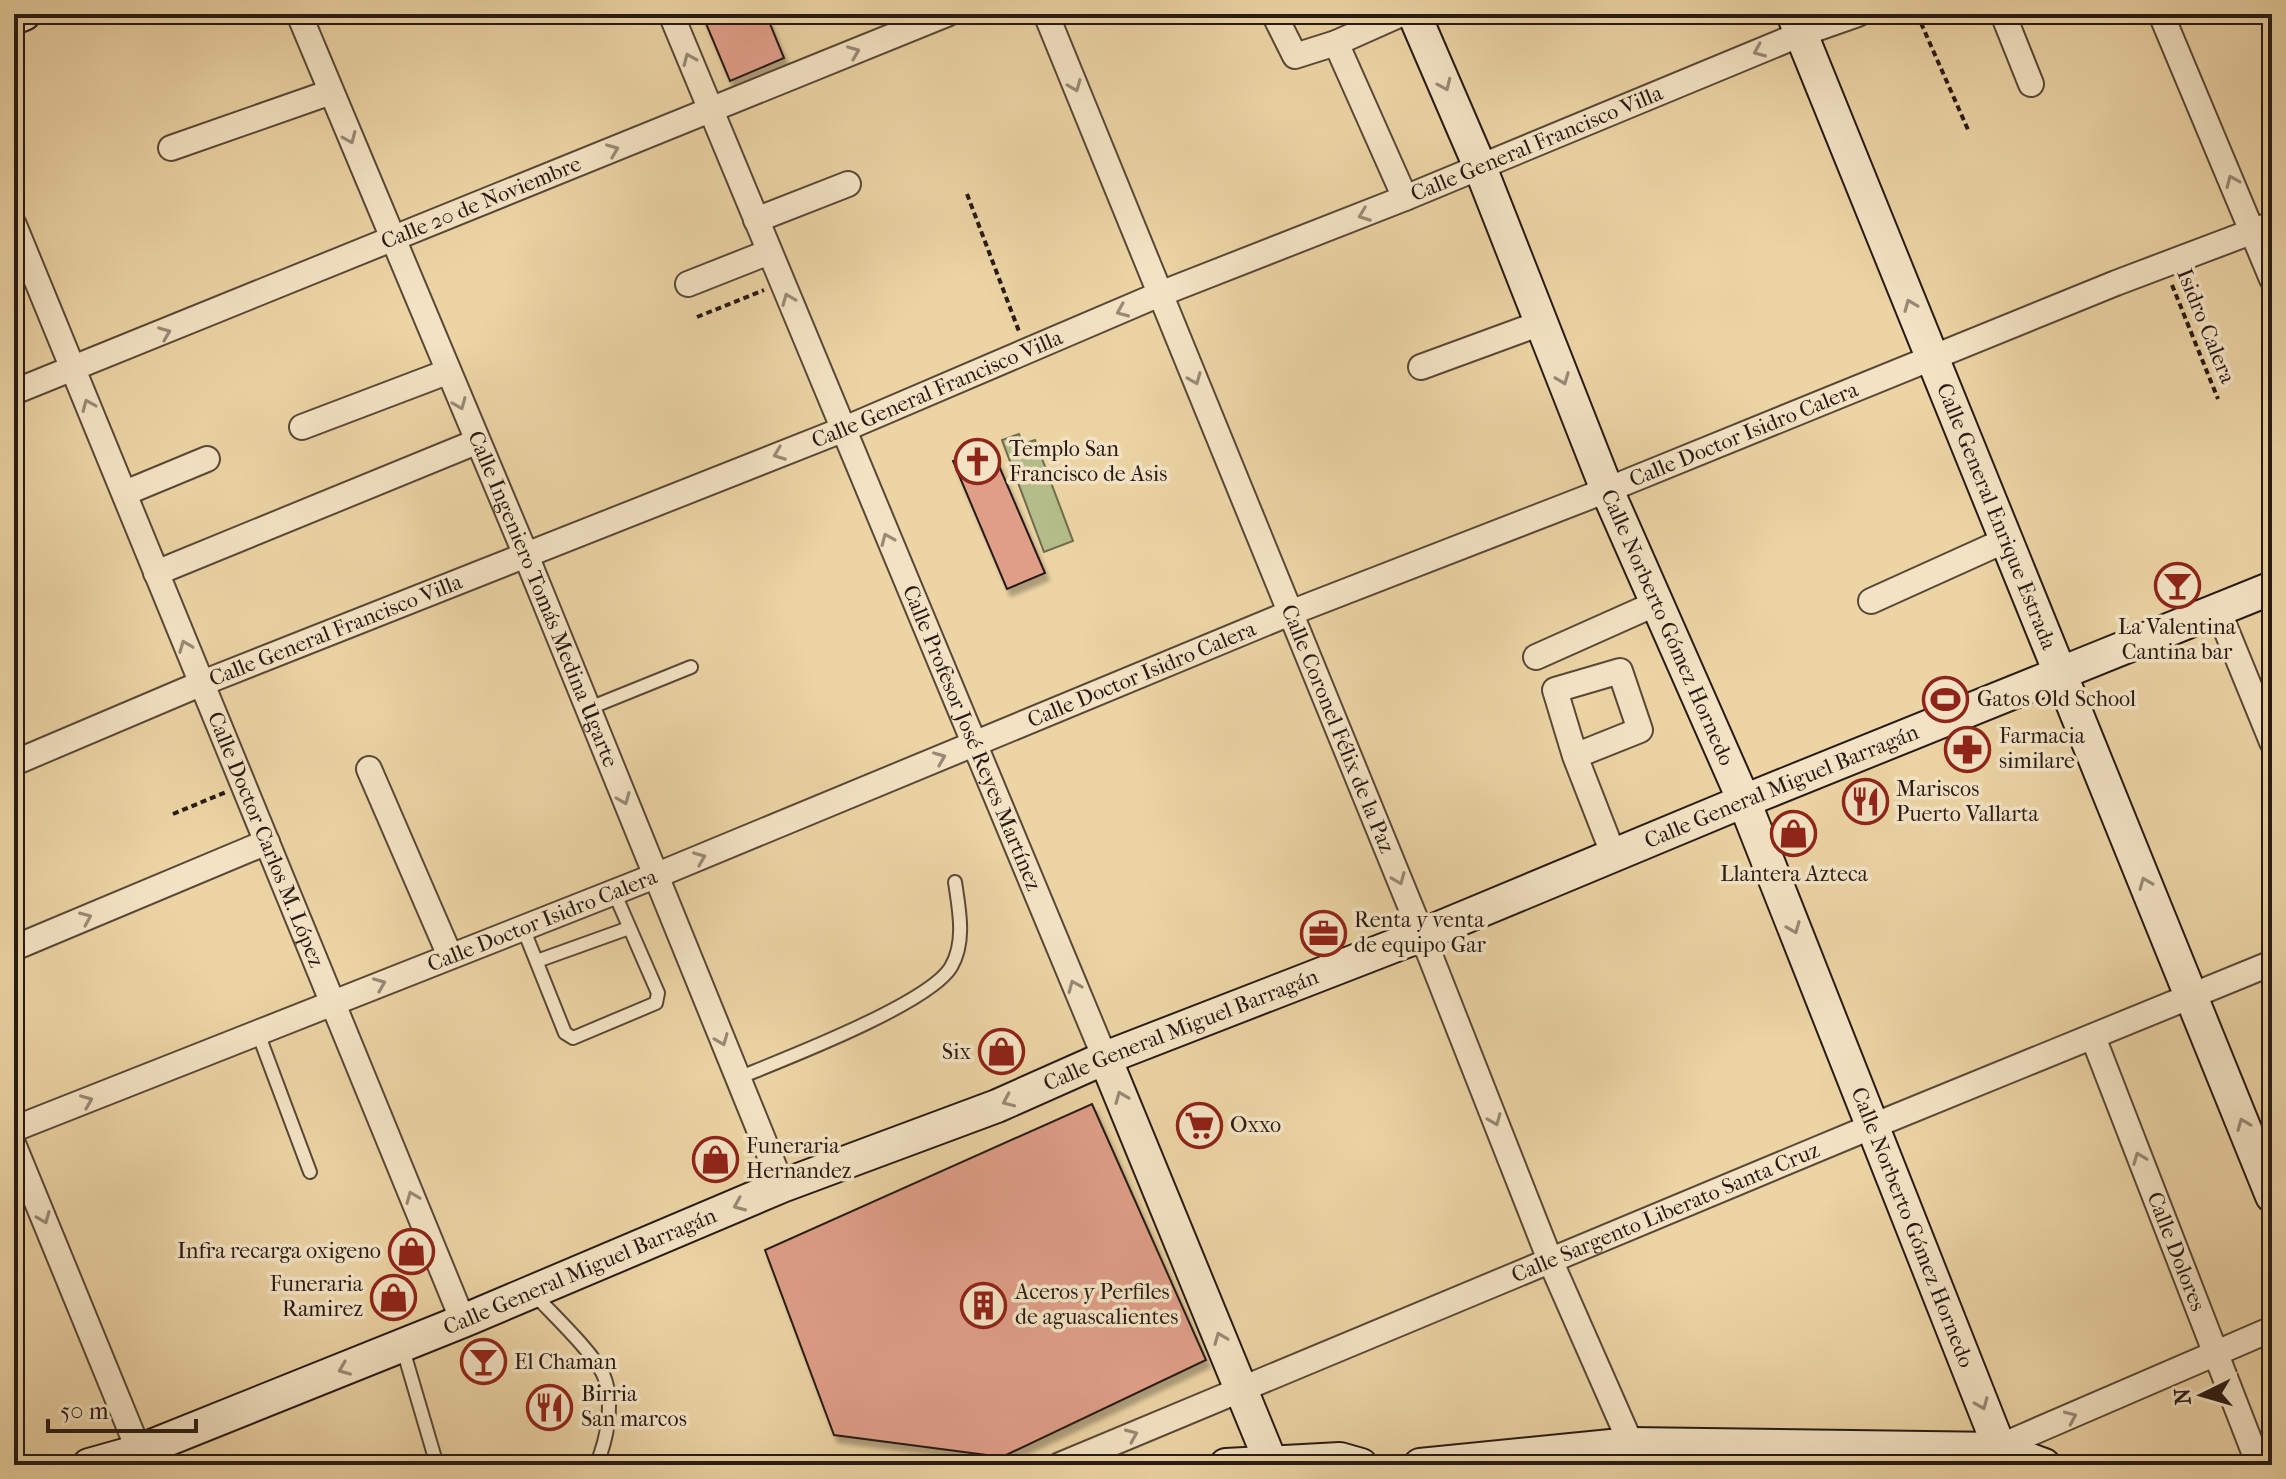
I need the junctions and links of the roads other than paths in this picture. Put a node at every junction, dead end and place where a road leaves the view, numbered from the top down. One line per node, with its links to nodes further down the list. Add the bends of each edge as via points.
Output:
1 (24, 14): 12 (main road)
2 (299, 14): 16 (street, Calle Ingeniero Tomás Medina Ugarte)
3 (671, 14): 17 (street, Calle Profesor José Reyes Martínez, one-way to 3)
4 (947, 14): 17 (street, Calle 20 de Noviembre, one-way to 4)
5 (1046, 14): 29 (street, Calle Coronel Félix de la Paz, one-way to 29)
6 (1274, 14): 14 (street, via 1295,56)
7 (1401, 14): 14 (street)
8 (1414, 14): 19 (main road, Calle Norberto Gómez Hornedo, one-way to 19)
9 (1858, 14): 13 (street, Calle General Francisco Villa)
10 (2003, 14): 15 (street)
11 (2161, 14): 23 (street, one-way to 11)
12 (14, 18)
13 (1797, 24): 19 (street, Calle General Francisco Villa, one-way to 19); 31 (main road, Calle General Enrique Estrada, one-way to 13)
14 (1336, 43): 21 (street)
15 (2031, 84)
16 (331, 92): 18 (street); 25 (street, Calle Ingeniero Tomás Medina Ugarte, one-way to 25)
17 (711, 110): 22 (street, Calle Profesor José Reyes Martínez); 25 (street, Calle 20 de Noviembre, one-way to 17)
18 (171, 148)
19 (1480, 167): 21 (street, Calle General Francisco Villa); 30 (main road, Calle Norberto Gómez Hornedo)
20 (848, 184): 22 (street)
21 (1405, 198): 29 (street, Calle General Francisco Villa, one-way to 29)
22 (756, 220): 26 (street, Calle Profesor José Reyes Martínez)
23 (2263, 227): 27 (street); 31 (street, Calle Doctor Isidro Calera)
24 (16, 233): 33 (street, Calle Doctor Carlos M. López)
25 (393, 240): 33 (street, Calle 20 de Noviembre, one-way to 25); 34 (street, Calle Ingeniero Tomás Medina Ugarte)
26 (769, 252): 28 (street); 37 (street, Calle Profesor José Reyes Martínez, one-way to 26)
27 (2272, 279)
28 (688, 284)
29 (1160, 294): 37 (street, Calle General Francisco Villa, one-way to 37); 49 (street, Calle Coronel Félix de la Paz, one-way to 49)
30 (1541, 323): 32 (street); 40 (main road, Calle Norberto Gómez Hornedo, one-way to 40)
31 (1932, 357): 40 (street, Calle Doctor Isidro Calera); 42 (main road, Calle General Enrique Estrada)
32 (1421, 367)
33 (73, 371): 35 (street, Calle 20 de Noviembre); 41 (street, Calle Doctor Carlos M. López, one-way to 33)
34 (447, 372): 36 (street); 38 (street, Calle Ingeniero Tomás Medina Ugarte, one-way to 38)
35 (14, 392)
36 (302, 427)
37 (842, 430): 43 (street, Calle General Francisco Villa, one-way to 43); 56 (street, Calle Profesor José Reyes Martínez, one-way to 37)
38 (476, 442): 43 (street, Calle Ingeniero Tomás Medina Ugarte); 44 (street)
39 (207, 459): 41 (street)
40 (1607, 490): 47 (main road, Calle Norberto Gómez Hornedo); 49 (street, Calle Doctor Isidro Calera)
41 (125, 493): 44 (street, Calle Doctor Carlos M. López)
42 (2006, 540): 46 (street); 52 (main road, Calle General Enrique Estrada)
43 (525, 553): 53 (street, Calle General Francisco Villa); 54 (street, Calle Ingeniero Tomás Medina Ugarte)
44 (156, 573): 53 (street, Calle Doctor Carlos M. López, one-way to 44)
45 (2272, 588): 48 (main road, Calle General Miguel Barragán)
46 (1871, 601)
47 (1657, 603): 50 (street); 60 (main road, Calle Norberto Gómez Hornedo)
48 (2218, 610): 52 (main road, Calle General Miguel Barragán); 55 (street)
49 (1290, 613): 56 (street, Calle Doctor Isidro Calera); 68 (street, Calle Coronel Félix de la Paz, one-way to 68)
50 (1536, 657)
51 (691, 667): 54 (lane)
52 (2061, 676): 60 (main road, Calle General Miguel Barragán); 73 (main road, Calle General Enrique Estrada, one-way to 52)
53 (200, 684): 58 (street, Calle General Francisco Villa); 61 (street, Calle Doctor Carlos M. López)
54 (587, 709): 63 (street, Calle Ingeniero Tomás Medina Ugarte, one-way to 63)
55 (2272, 742)
56 (973, 745): 63 (street, Calle Doctor Isidro Calera, one-way to 56); 77 (street, Calle Profesor José Reyes Martínez, one-way to 56)
57 (1575, 756): 62 (street)
58 (14, 763)
59 (369, 769): 70 (street)
60 (1744, 801): 62 (main road, Calle General Miguel Barragán); 79 (main road, Calle Norberto Gómez Hornedo, one-way to 79)
61 (267, 842): 69 (street, one-way to 61); 74 (street, Calle Doctor Carlos M. López)
62 (1614, 856): 68 (main road, Calle General Miguel Barragán)
63 (655, 876): 65 (street, Calle Doctor Isidro Calera); 78 (street, Calle Ingeniero Tomás Medina Ugarte, one-way to 78)
64 (955, 882): 78 (lane, via 962,927 951,967 922,995)
65 (614, 892): 66 (street, Calle Doctor Isidro Calera); 67 (lane)
66 (523, 928): 70 (street, Calle Doctor Isidro Calera); 71 (lane)
67 (629, 928): 71 (lane); 71 (lane, via 658,993 656,1003 573,1038 565,1033)
68 (1422, 935): 77 (main road, Calle General Miguel Barragán); 85 (street, Calle Coronel Félix de la Paz, one-way to 85)
69 (14, 948)
70 (450, 956): 74 (street, Calle Doctor Isidro Calera, one-way to 70)
71 (537, 961)
72 (2272, 963): 73 (street, Calle Sargento Liberato Santa Cruz)
73 (2191, 996): 76 (street, Calle Sargento Liberato Santa Cruz); 84 (main road, Calle General Enrique Estrada, one-way to 73)
74 (333, 1003): 75 (street, Calle Doctor Isidro Calera); 87 (street, Calle Doctor Carlos M. López, one-way to 74)
75 (258, 1033): 80 (street, Calle Doctor Isidro Calera, one-way to 75); 82 (lane)
76 (2093, 1037): 79 (street, Calle Sargento Liberato Santa Cruz); 90 (street, Calle Dolores, one-way to 76)
77 (1105, 1058): 83 (main road, Calle General Miguel Barragán, one-way to 83, via 997,1106); 91 (main road, Calle Profesor José Reyes Martínez, one-way to 77)
78 (738, 1078): 83 (street, Calle Ingeniero Tomás Medina Ugarte)
79 (1873, 1126): 85 (street, Calle Sargento Liberato Santa Cruz); 94 (main road, Calle Norberto Gómez Hornedo, one-way to 94)
80 (14, 1129)
81 (14, 1146): 93 (street, one-way to 93)
82 (310, 1172)
83 (782, 1186): 86 (main road, Calle General Miguel Barragán, one-way to 86)
84 (2272, 1196)
85 (1550, 1260): 91 (street, Calle Sargento Liberato Santa Cruz); 92 (street, Calle Coronel Félix de la Paz)
86 (532, 1292): 87 (main road, Calle General Miguel Barragán); 98 (lane, via 603,1374 608,1398 605,1444)
87 (463, 1321): 89 (main road, Calle General Miguel Barragán)
88 (2272, 1329): 90 (street)
89 (402, 1346): 93 (main road, Calle General Miguel Barragán, one-way to 93); 97 (lane)
90 (2213, 1354): 94 (street, one-way to 90); 105 (street, Calle Dolores)
91 (1241, 1389): 95 (main road, Calle Profesor José Reyes Martínez); 99 (street, Calle Sargento Liberato Santa Cruz, one-way to 91)
92 (1631, 1444): 94 (main road); 102 (main road)
93 (139, 1451): 96 (main road, Calle General Miguel Barragán)
94 (2004, 1457): 103 (street); 104 (main road)
95 (1272, 1463): 100 (main road); 101 (main road, via 1340,1459)
96 (89, 1465)
97 (437, 1465)
98 (596, 1465)
99 (1060, 1465)
100 (1226, 1465)
101 (1361, 1465)
102 (1420, 1465)
103 (1957, 1465)
104 (2044, 1465)
105 (2259, 1465)

